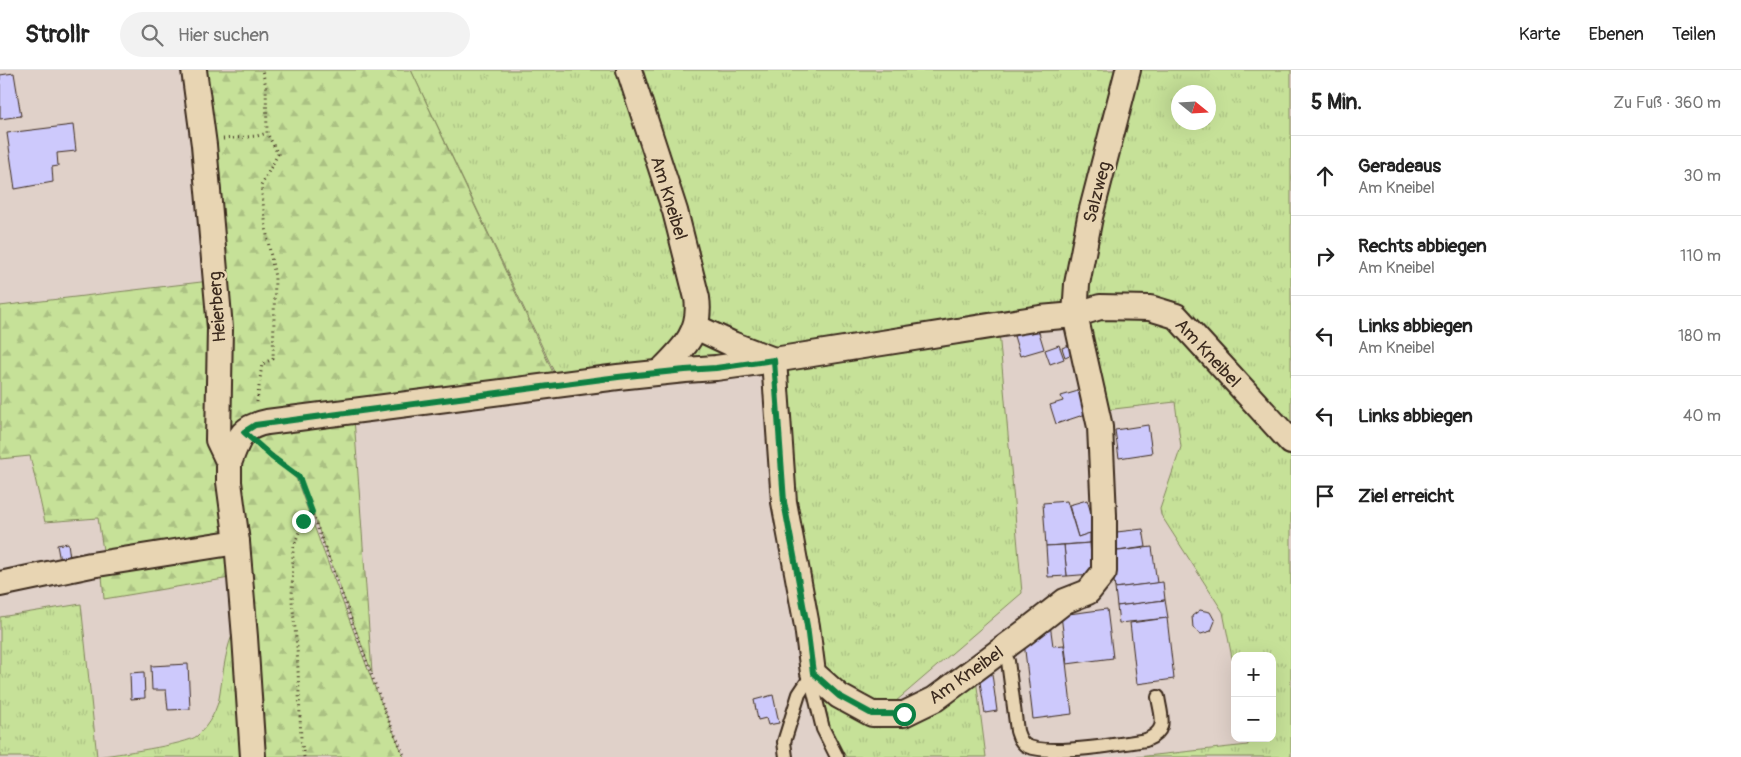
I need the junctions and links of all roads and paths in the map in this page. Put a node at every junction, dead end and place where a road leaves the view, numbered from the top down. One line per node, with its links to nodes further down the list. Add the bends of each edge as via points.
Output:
1 (194, 70): 6 (street, Heierberg)
2 (262, 70): 5 (path, via 266,86)
3 (629, 70): 8 (street, Am Kneibel, via 674,211 697,298)
4 (1128, 70): 7 (street, Salzweg, via 1090,217 1077,284)
5 (267, 133): 6 (path, via 221,139); 11 (path, via 278,154 261,186 275,277 275,323 273,359 262,364)
6 (204, 145): 14 (street, Heierberg, via 220,328 218,440)
7 (1075, 315): 9 (street, Am Kneibel); 13 (street, Am Kneibel, via 1100,307 1150,308 1176,316); 18 (street, Am Kneibel, via 1100,427 1104,572 1088,592 1065,601)
8 (696, 327): 9 (street, Am Kneibel); 10 (street)
9 (774, 360): 10 (street, Am Kneibel); 19 (street, via 784,502)
10 (660, 372): 12 (street, Am Kneibel, via 267,422)
11 (257, 406)
12 (244, 432): 14 (street); 15 (path, via 299,477)
13 (1291, 442)
14 (229, 463): 16 (street, Heierberg)
15 (312, 512): 22 (path, via 303,521 293,549 292,601); 23 (path)
16 (237, 542): 17 (street, via 91,565); 21 (street, Heierberg)
17 (0, 584)
18 (1001, 651): 19 (street, Am Kneibel, via 935,699 904,714 872,714 839,696); 20 (lane, via 1008,661 1017,731 1020,740 1033,748 1073,750 1146,740 1160,731 1163,723)
19 (813, 673): 24 (lane, via 799,694 784,742); 25 (lane, via 823,729)
20 (1158, 697)
21 (253, 757)
22 (304, 757)
23 (405, 757)
24 (786, 757)
25 (837, 757)

